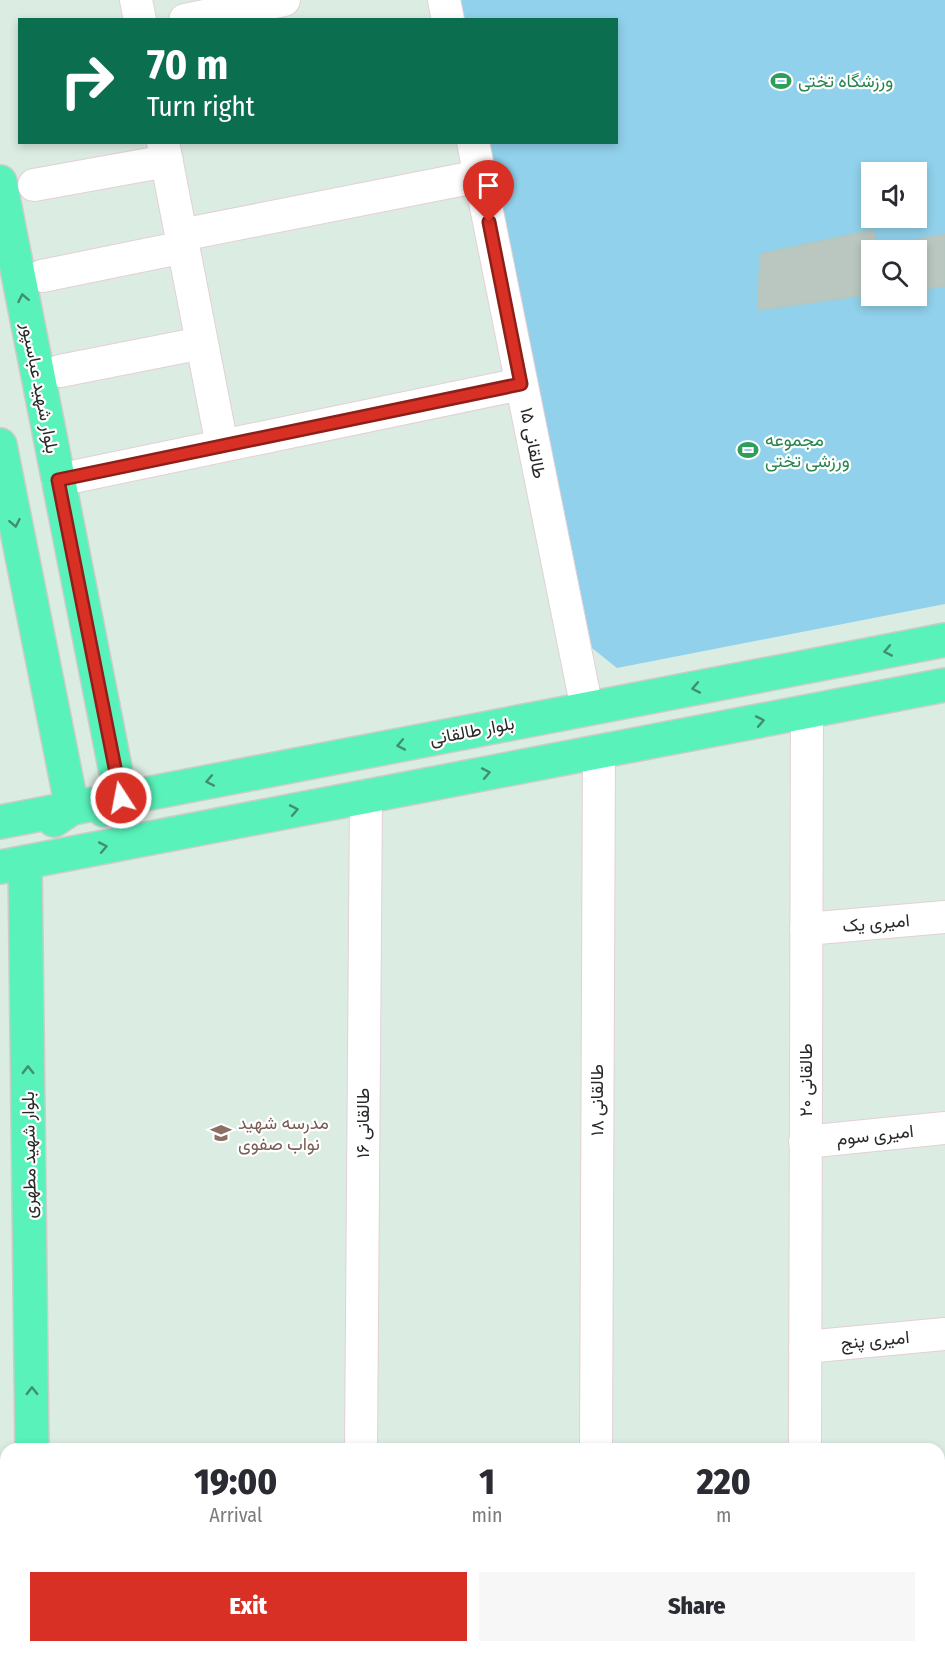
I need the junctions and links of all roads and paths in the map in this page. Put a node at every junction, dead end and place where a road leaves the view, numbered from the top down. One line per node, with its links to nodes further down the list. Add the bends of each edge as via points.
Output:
1 (136, 0): 4 (street)
2 (284, 0): 5 (street)
3 (444, 0): 6 (street)
4 (140, 18)
5 (195, 18)
6 (448, 18)
7 (473, 144): 9 (street, طالقانی ۱۵)
8 (165, 152): 11 (street); 12 (street)
9 (480, 176): 12 (street); 16 (street, طالقانی ۱۵)
10 (0, 182): 19 (main road, بلوار شهید عباسپور, one-way to 10)
11 (34, 185)
12 (183, 241): 13 (street); 14 (street)
13 (42, 276)
14 (202, 343): 15 (street); 18 (street)
15 (60, 371)
16 (521, 384): 18 (street); 22 (street, طالقانی ۱۵)
17 (0, 445): 25 (main road, one-way to 25)
18 (222, 446): 19 (street)
19 (58, 480): 24 (main road, بلوار شهید عباسپور)
20 (945, 640): 22 (main road, بلوار طالقانی, one-way to 22)
21 (945, 685): 23 (main road)
22 (587, 709): 28 (main road, بلوار طالقانی, one-way to 28)
23 (807, 712): 26 (main road, one-way to 23); 33 (street, طالقانی ۲۰)
24 (108, 734): 25 (main road, via 85,747); 28 (main road, بلوار شهید عباسپور)
25 (58, 743): 29 (main road)
26 (599, 752): 27 (main road, one-way to 26); 41 (street, طالقانی ۱۸)
27 (366, 796): 31 (main road, one-way to 27); 40 (street, طالقانی ۱۶)
28 (121, 798): 29 (main road, بلوار طالقانی); 31 (main road)
29 (72, 808): 30 (main road, بلوار طالقانی); 31 (main road)
30 (0, 822)
31 (8, 861): 34 (main road, بلوار شهید مطهری)
32 (945, 917): 33 (street, امیری یک)
33 (806, 929): 36 (street, طالقانی ۲۰)
34 (14, 970): 39 (main road, بلوار شهید مطهری, one-way to 34)
35 (945, 1128): 36 (street, امیری سوم)
36 (806, 1142): 38 (street, طالقانی ۲۰)
37 (945, 1334): 38 (street, امیری پنج)
38 (805, 1347): 42 (street, طالقانی ۲۰)
39 (32, 1443)
40 (361, 1443)
41 (596, 1443)
42 (805, 1443)

